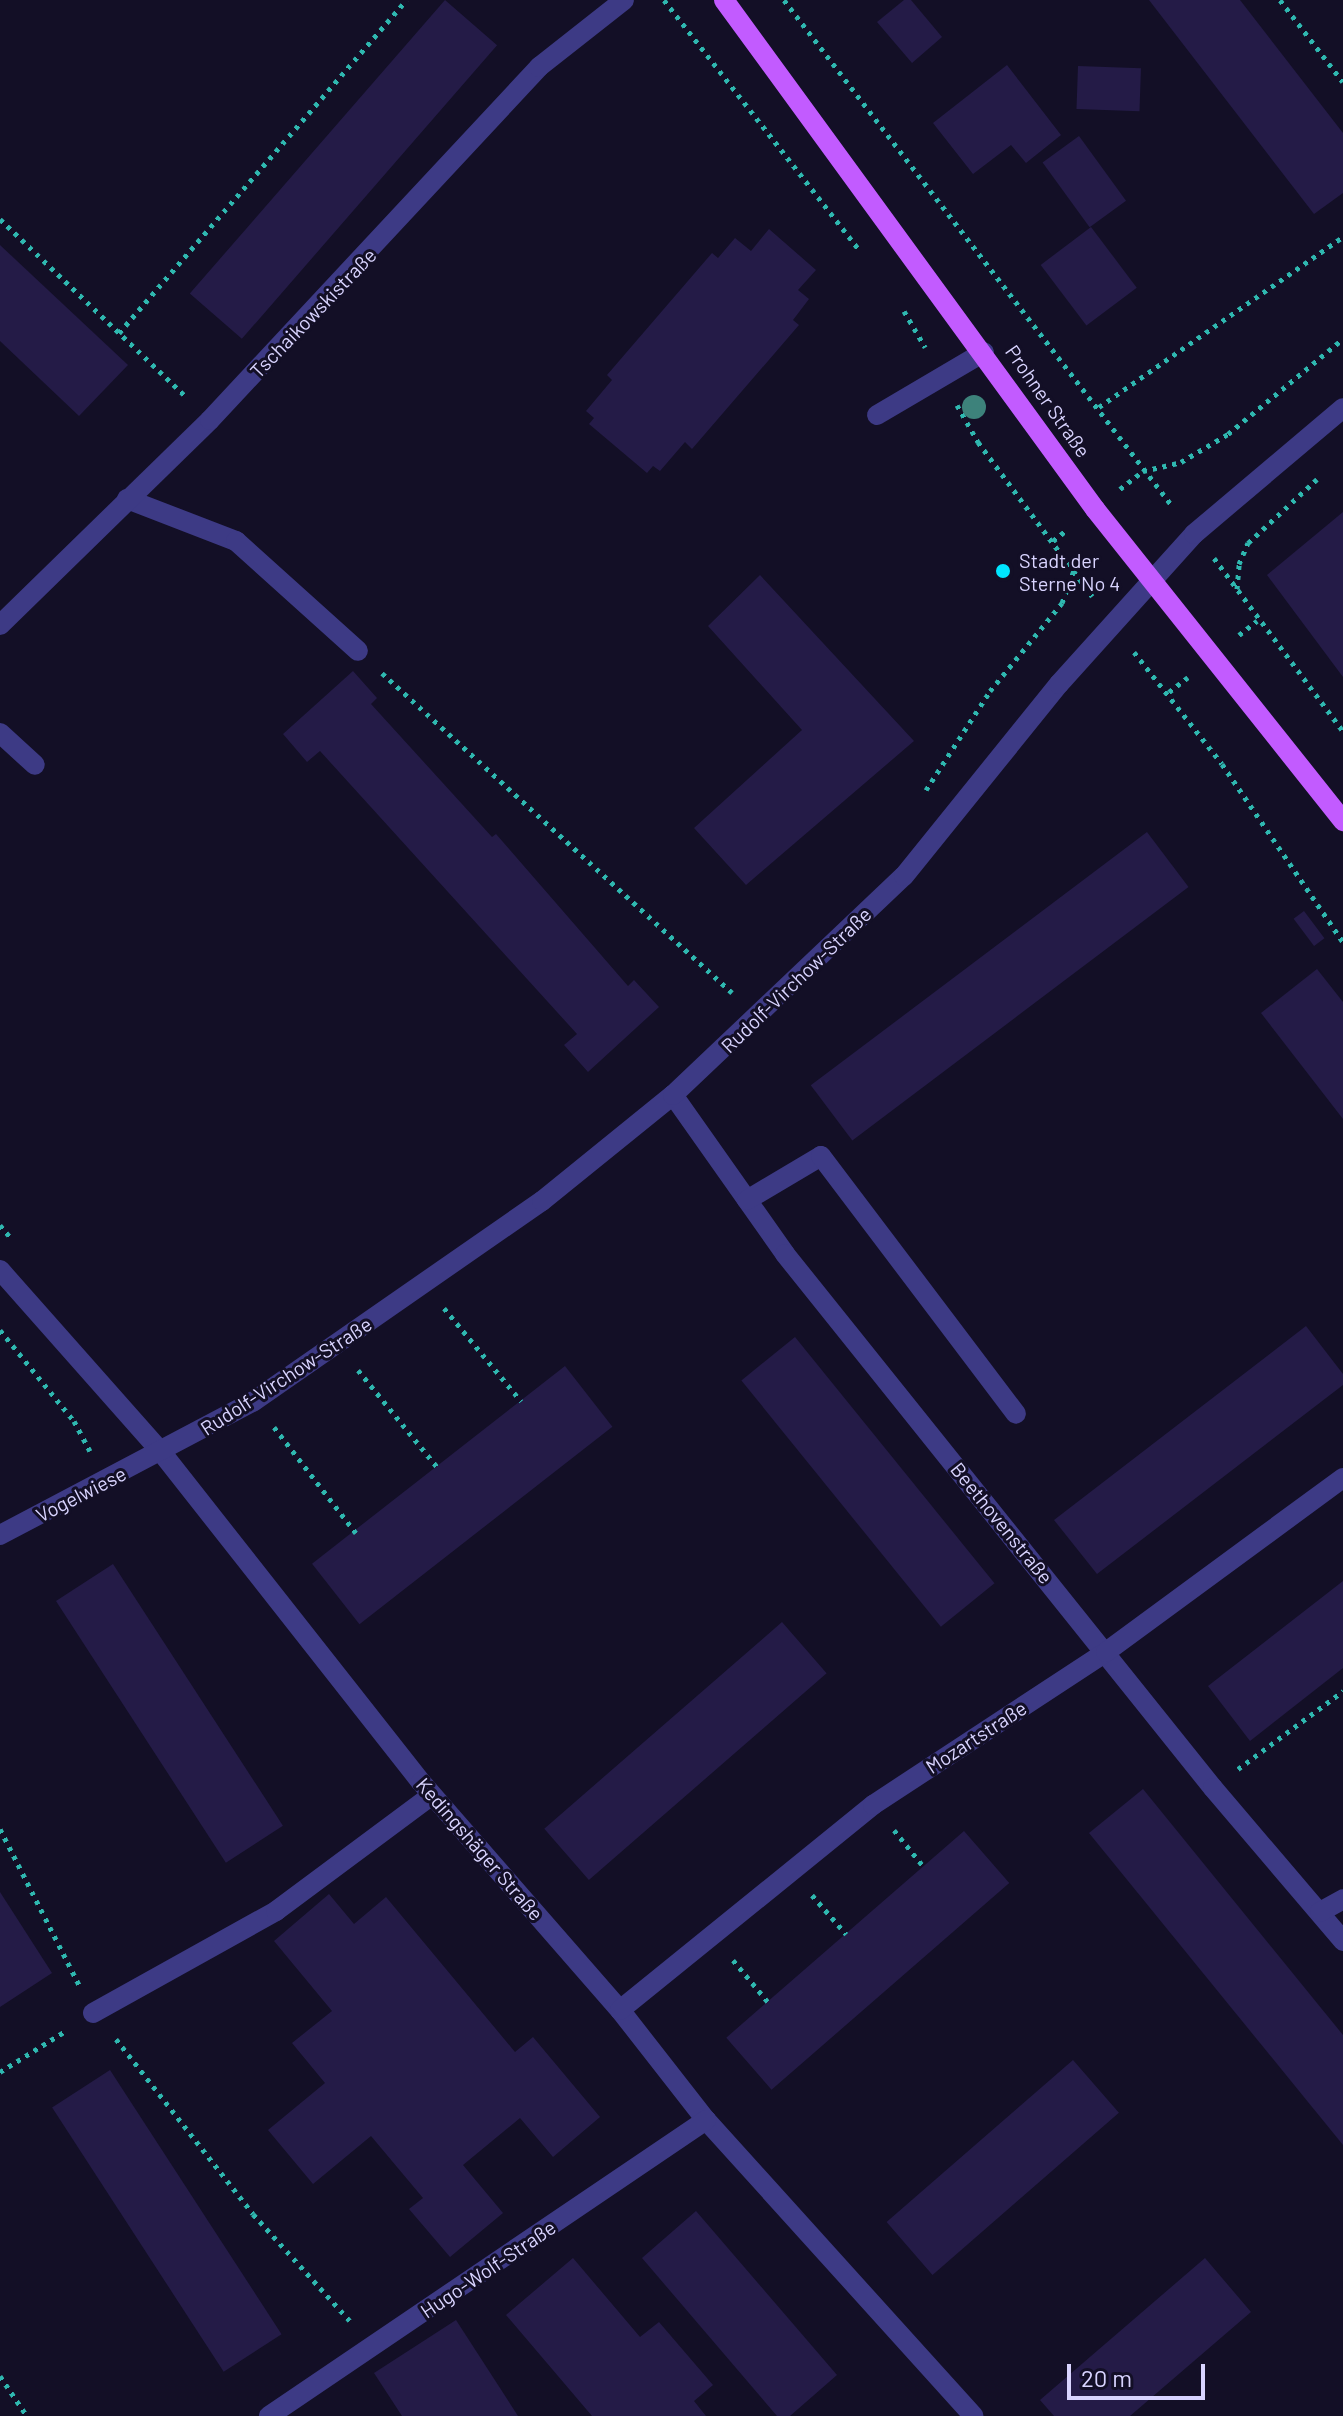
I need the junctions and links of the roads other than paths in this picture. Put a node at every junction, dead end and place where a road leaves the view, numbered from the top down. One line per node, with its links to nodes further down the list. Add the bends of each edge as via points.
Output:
1 (624, 0): 6 (street, Tschaikowskistraße, via 539,67 210,420)
2 (724, 0): 3 (main road, Prohner Straße)
3 (984, 352): 5 (street); 7 (main road, Prohner Straße)
4 (1343, 408): 7 (street, Rudolf-Virchow-Straße, via 1194,534)
5 (877, 415)
6 (127, 499): 8 (street, Tschaikowskistraße); 9 (street, via 236,541)
7 (1153, 585): 12 (main road, Prohner Straße); 13 (street, Rudolf-Virchow-Straße, via 1059,684 904,876)
8 (0, 625)
9 (358, 651)
10 (0, 733): 11 (street)
11 (35, 765)
12 (1343, 821)
13 (673, 1095): 14 (street, Beethovenstraße); 17 (street, Rudolf-Virchow-Straße, via 542,1201 425,1285 254,1401)
14 (747, 1200): 16 (street, via 821,1156); 20 (street, Beethovenstraße)
15 (0, 1270): 17 (street, Kedingshäger Straße)
16 (1016, 1414)
17 (162, 1453): 19 (street, Vogelwiese); 21 (street, Kedingshäger Straße)
18 (1343, 1478): 20 (street, Mozartstraße)
19 (0, 1535)
20 (1106, 1652): 23 (street, Beethovenstraße); 25 (street, Mozartstraße, via 873,1805)
21 (432, 1795): 25 (street, Kedingshäger Straße); 26 (street, via 276,1911)
22 (1343, 1899): 23 (street)
23 (1320, 1912): 24 (street, Beethovenstraße)
24 (1343, 1941)
25 (620, 2010): 27 (street, Kedingshäger Straße)
26 (93, 2013)
27 (706, 2120): 28 (street, Hugo-Wolf-Straße); 29 (street, Kedingshäger Straße)
28 (269, 2416)
29 (973, 2416)

